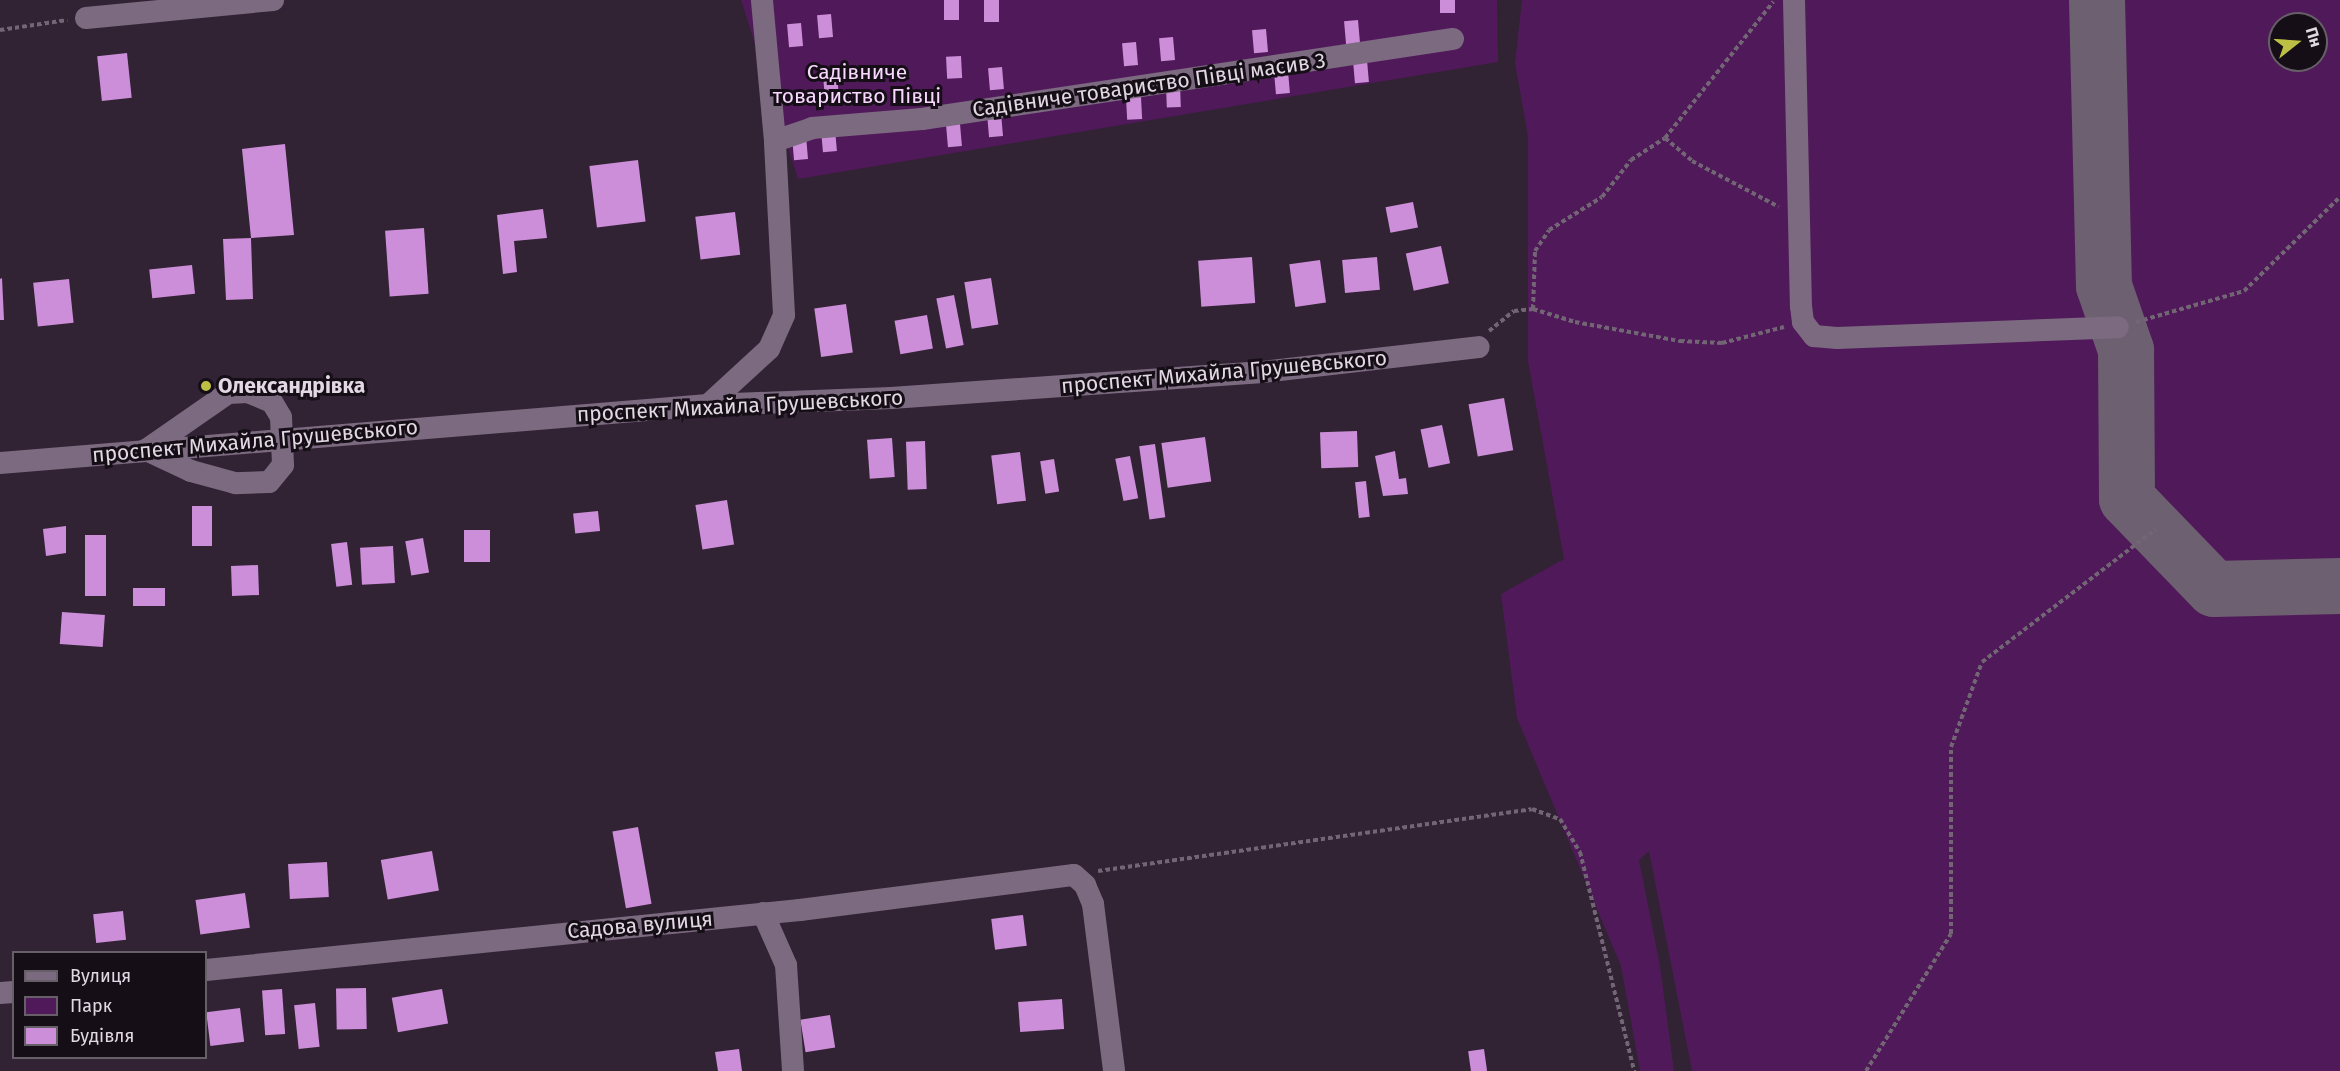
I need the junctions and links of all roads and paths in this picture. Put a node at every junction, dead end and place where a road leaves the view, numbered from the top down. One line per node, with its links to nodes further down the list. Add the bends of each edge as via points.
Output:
1 (273, 0): 5 (street)
2 (762, 0): 9 (street)
3 (1775, 0): 8 (path)
4 (1794, 0): 11 (street)
5 (86, 18): 6 (path)
6 (0, 30)
7 (1453, 39): 9 (street, Садівниче товариство Півці масив 3, via 932,117 812,128)
8 (1665, 138): 11 (path, via 1692,161); 12 (path, via 1631,160 1602,197 1549,230 1535,251)
9 (775, 141): 16 (street, via 784,315 769,350)
10 (2340, 197): 14 (path, via 2244,291)
11 (1799, 218): 13 (street)
12 (1533, 309): 13 (path, via 1575,322 1680,341 1722,343); 15 (path, via 1514,311 1489,331)
13 (1803, 322): 14 (street, via 1814,336 1837,338)
14 (2118, 327)
15 (1479, 347): 16 (street, проспект Михайла Грушевського, via 1263,372 891,398)
16 (708, 405): 17 (street, проспект Михайла Грушевського)
17 (284, 437): 18 (street, проспект Михайла Грушевського); 18 (street, via 283,465 269,482 235,483 191,471); 18 (street, via 281,417 272,402 248,392 228,393)
18 (146, 450): 19 (street, проспект Михайла Грушевського)
19 (0, 463)
20 (2156, 529): 27 (path, via 1982,662 1951,747 1951,934)
21 (1074, 875): 22 (street, Садова вулиця); 25 (street, via 1085,885 1093,904); 26 (path, via 1532,809 1560,819 1580,852)
22 (763, 913): 23 (street, Садова вулиця); 24 (street, via 786,965)
23 (207, 970)
24 (793, 1071)
25 (1114, 1071)
26 (1634, 1071)
27 (1866, 1071)

